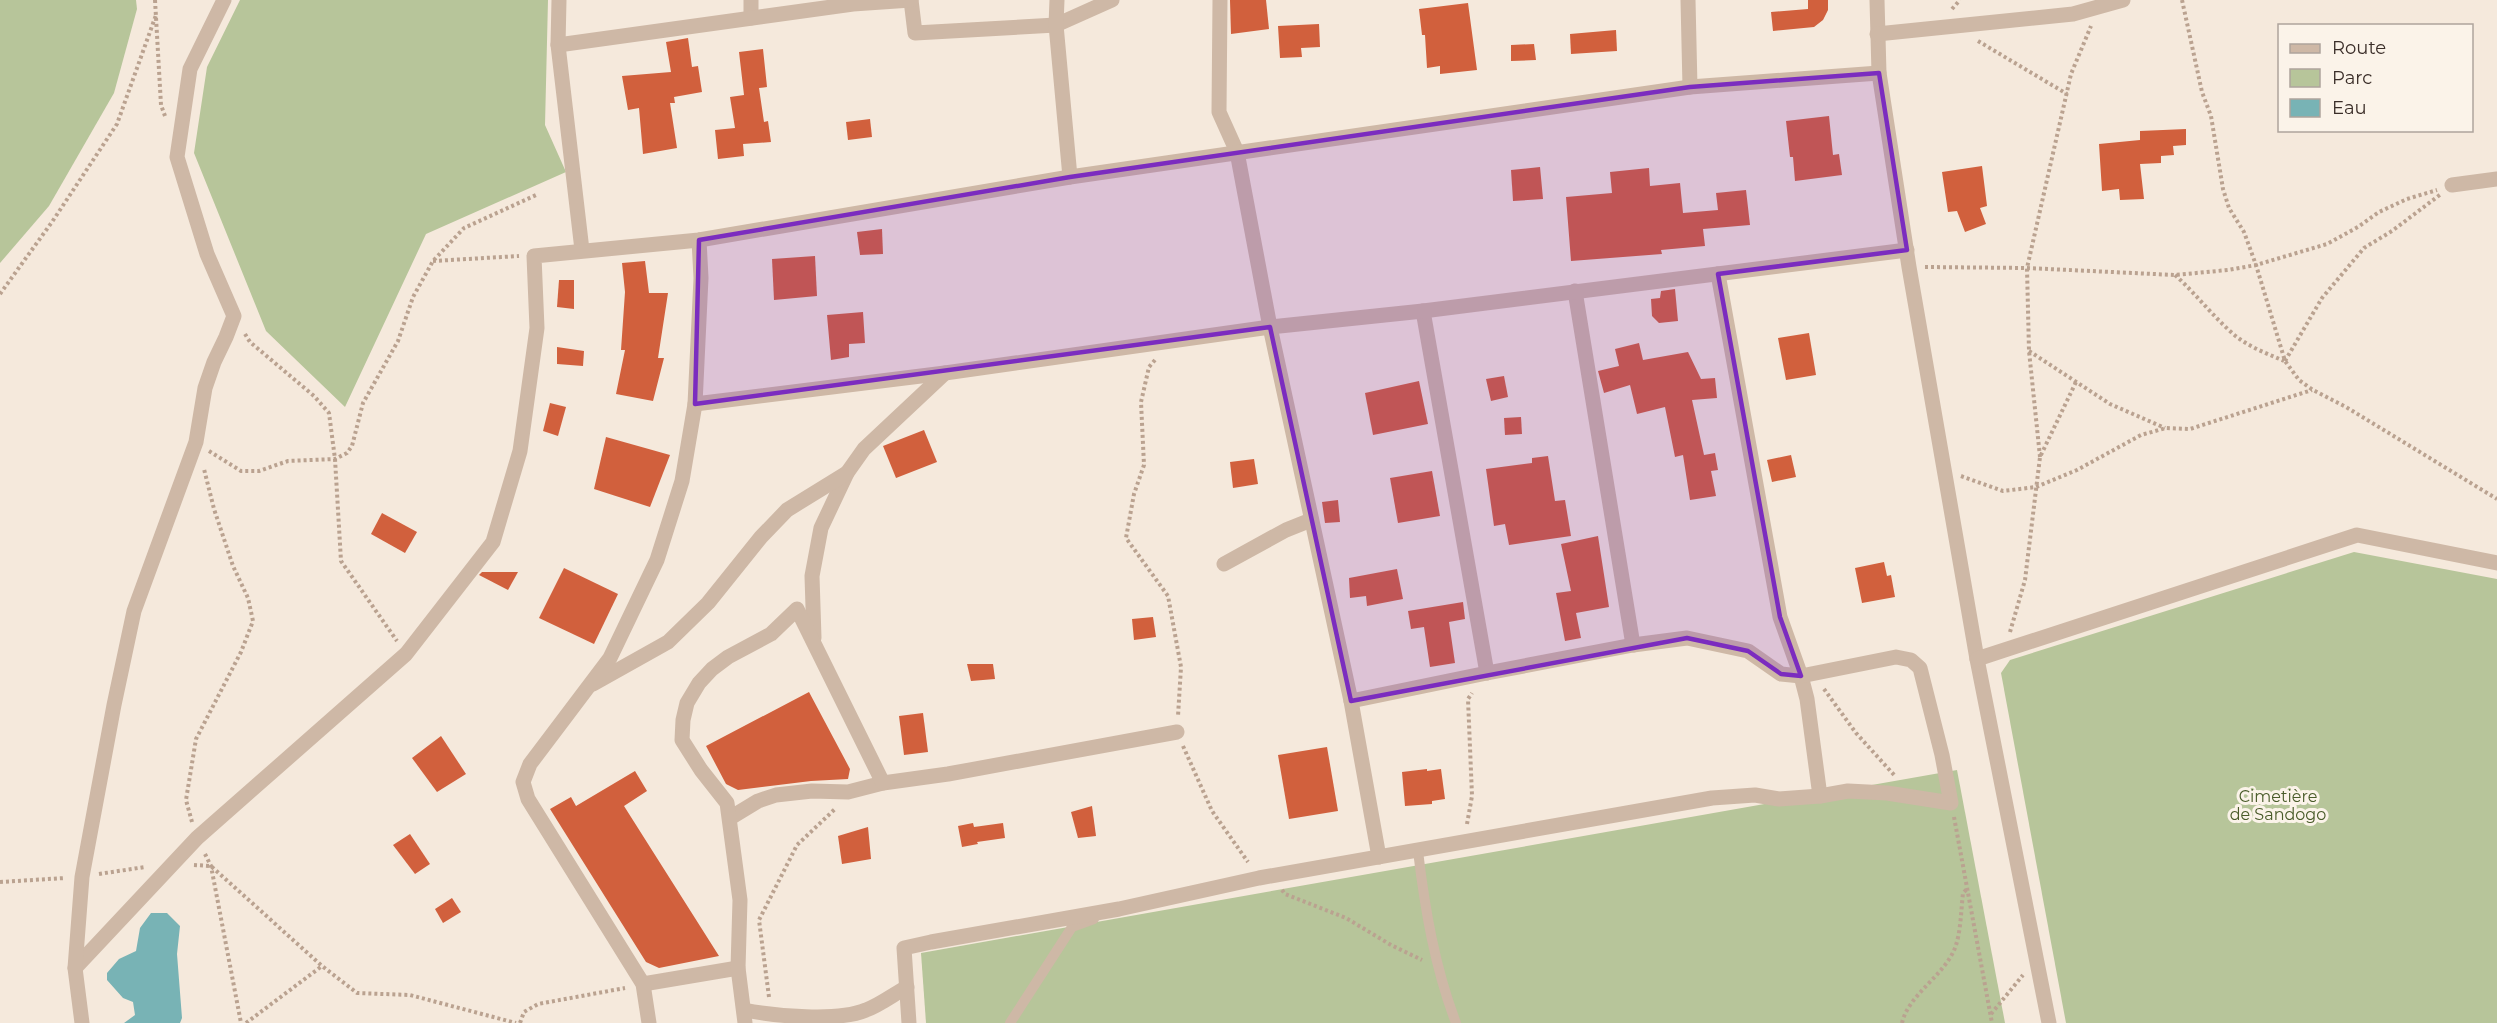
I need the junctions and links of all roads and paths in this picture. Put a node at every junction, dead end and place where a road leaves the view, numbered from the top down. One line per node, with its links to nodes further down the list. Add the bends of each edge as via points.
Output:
1 (155, 0): 14 (path)
2 (224, 0): 42 (street, via 190,69 177,157 207,255)
3 (559, 0): 19 (street)
4 (751, 0): 15 (street)
5 (911, 0): 15 (street); 16 (street, via 915,33)
6 (1057, 0): 16 (street)
7 (1112, 0): 16 (street)
8 (1220, 0): 24 (street, via 1219,112)
9 (1688, 0): 21 (street)
10 (1877, 0): 17 (street)
11 (2123, 0): 13 (street)
12 (2182, 0): 34 (path, via 2211,116 2223,189)
13 (2098, 8): 17 (street, via 2073,14); 22 (path)
14 (156, 15): 23 (path, via 161,105); 40 (path, via 117,124)
15 (751, 18): 19 (street)
16 (1056, 25): 25 (street)
17 (1877, 34): 20 (street)
18 (1971, 37): 22 (path)
19 (558, 45): 30 (street)
20 (1879, 73): 21 (street); 31 (street)
21 (1690, 87): 24 (street)
22 (2067, 94): 36 (path)
23 (168, 126)
24 (1237, 152): 25 (street); 43 (street)
25 (1070, 177): 29 (street)
26 (2497, 179): 27 (street)
27 (2452, 185): 34 (path, via 2388,207 2327,244); 46 (path, via 2364,248 2322,298)
28 (536, 195): 33 (path, via 464,228)
29 (699, 240): 30 (street); 50 (street)
30 (582, 250): 32 (street)
31 (1907, 250): 35 (street); 37 (street)
32 (534, 256): 33 (path); 65 (street, via 537,328 520,451 492,542)
33 (433, 261): 54 (path, via 413,297 398,341 363,403 352,446)
34 (2256, 265): 38 (path); 46 (path)
35 (1909, 267): 36 (path); 56 (street)
36 (2027, 268): 38 (path); 45 (path)
37 (1718, 274): 39 (street); 68 (street, via 1780,617)
38 (2175, 275): 46 (path, via 2239,339)
39 (1575, 291): 41 (street); 63 (street)
40 (0, 294)
41 (1423, 311): 43 (street); 67 (street)
42 (234, 316): 52 (street, via 205,388); 54 (path, via 250,342 315,396 329,413)
43 (1270, 327): 44 (street); 59 (street)
44 (1171, 341): 47 (street); 71 (path, via 1149,367 1141,402 1144,465 1126,538 1168,596 1181,668)
45 (2029, 351): 48 (path); 53 (path)
46 (2285, 361): 49 (path, via 2299,380)
47 (945, 372): 50 (street); 55 (street, via 864,449)
48 (2076, 382): 51 (path, via 2110,404); 53 (path)
49 (2313, 390): 51 (path, via 2190,429); 58 (path)
50 (695, 404): 69 (street, via 682,480 657,560 610,658)
51 (2166, 428): 57 (path, via 2141,435)
52 (196, 442): 54 (path, via 241,471 259,471 288,461); 78 (path, via 214,509 253,621 196,739 186,800); 83 (street, via 135,611)
53 (2040, 457): 57 (path)
54 (335, 459): 65 (path, via 341,561)
55 (847, 472): 62 (street, via 821,528 812,576); 69 (street, via 787,510 708,603 668,642)
56 (1945, 474): 57 (path, via 2003,491); 66 (street)
57 (2036, 487): 64 (path, via 2025,580)
58 (2497, 499)
59 (1311, 520): 61 (street); 70 (street)
60 (2497, 563): 64 (street, via 2356,535)
61 (1224, 564)
62 (814, 645): 72 (street); 77 (street, via 796,609 771,634 712,669 687,703 682,740 727,803)
63 (1632, 645): 67 (street); 68 (street, via 1687,638 1748,651 1781,675)
64 (2005, 650): 66 (street)
65 (406, 654): 78 (street)
66 (1977, 659): 88 (street)
67 (1487, 673): 70 (street); 79 (path, via 1468,699 1472,796)
68 (1807, 675): 74 (street); 75 (path); 76 (street, via 1896,657 1911,660 1920,668)
69 (588, 687): 93 (street, via 530,764 523,782 528,799)
70 (1351, 701): 81 (street)
71 (1177, 732): 72 (street); 84 (path, via 1212,811)
72 (883, 783): 73 (street)
73 (848, 792): 77 (street, via 776,795); 96 (path, via 797,845 759,920)
74 (1820, 796): 75 (street, via 1848,791); 79 (street, via 1712,798)
75 (1914, 797): 76 (street)
76 (1951, 803): 86 (path)
77 (730, 818): 91 (street, via 740,900)
78 (196, 838): 82 (path); 90 (street)
79 (1464, 842): 80 (street)
80 (1419, 851): 81 (street); 92 (lane, via 1424,902)
81 (1379, 857): 84 (street)
82 (211, 866): 89 (path); 99 (path)
83 (82, 877): 85 (path); 90 (street)
84 (1259, 879): 87 (street); 92 (path, via 1272,880 1285,894 1346,918)
85 (0, 882)
86 (1967, 889): 95 (path); 106 (path, via 1963,892 1955,947 1904,1013)
87 (1119, 909): 94 (street, via 904,948); 104 (lane, via 1072,927)
88 (2037, 958): 95 (path); 108 (street)
89 (322, 966): 100 (path); 101 (path, via 357,993 410,995)
90 (75, 968): 98 (street)
91 (738, 968): 93 (street); 97 (street)
92 (1438, 968): 105 (lane)
93 (643, 984): 101 (path, via 538,1004 524,1012); 102 (street)
94 (907, 987): 96 (street, via 854,1014); 103 (street)
95 (1990, 1014): 107 (path)
96 (771, 1016): 97 (street)
97 (745, 1017)
98 (82, 1023)
99 (241, 1023)
100 (246, 1023)
101 (518, 1023)
102 (649, 1023)
103 (909, 1023)
104 (1010, 1023)
105 (1456, 1023)
106 (1902, 1023)
107 (1992, 1023)
108 (2049, 1023)

